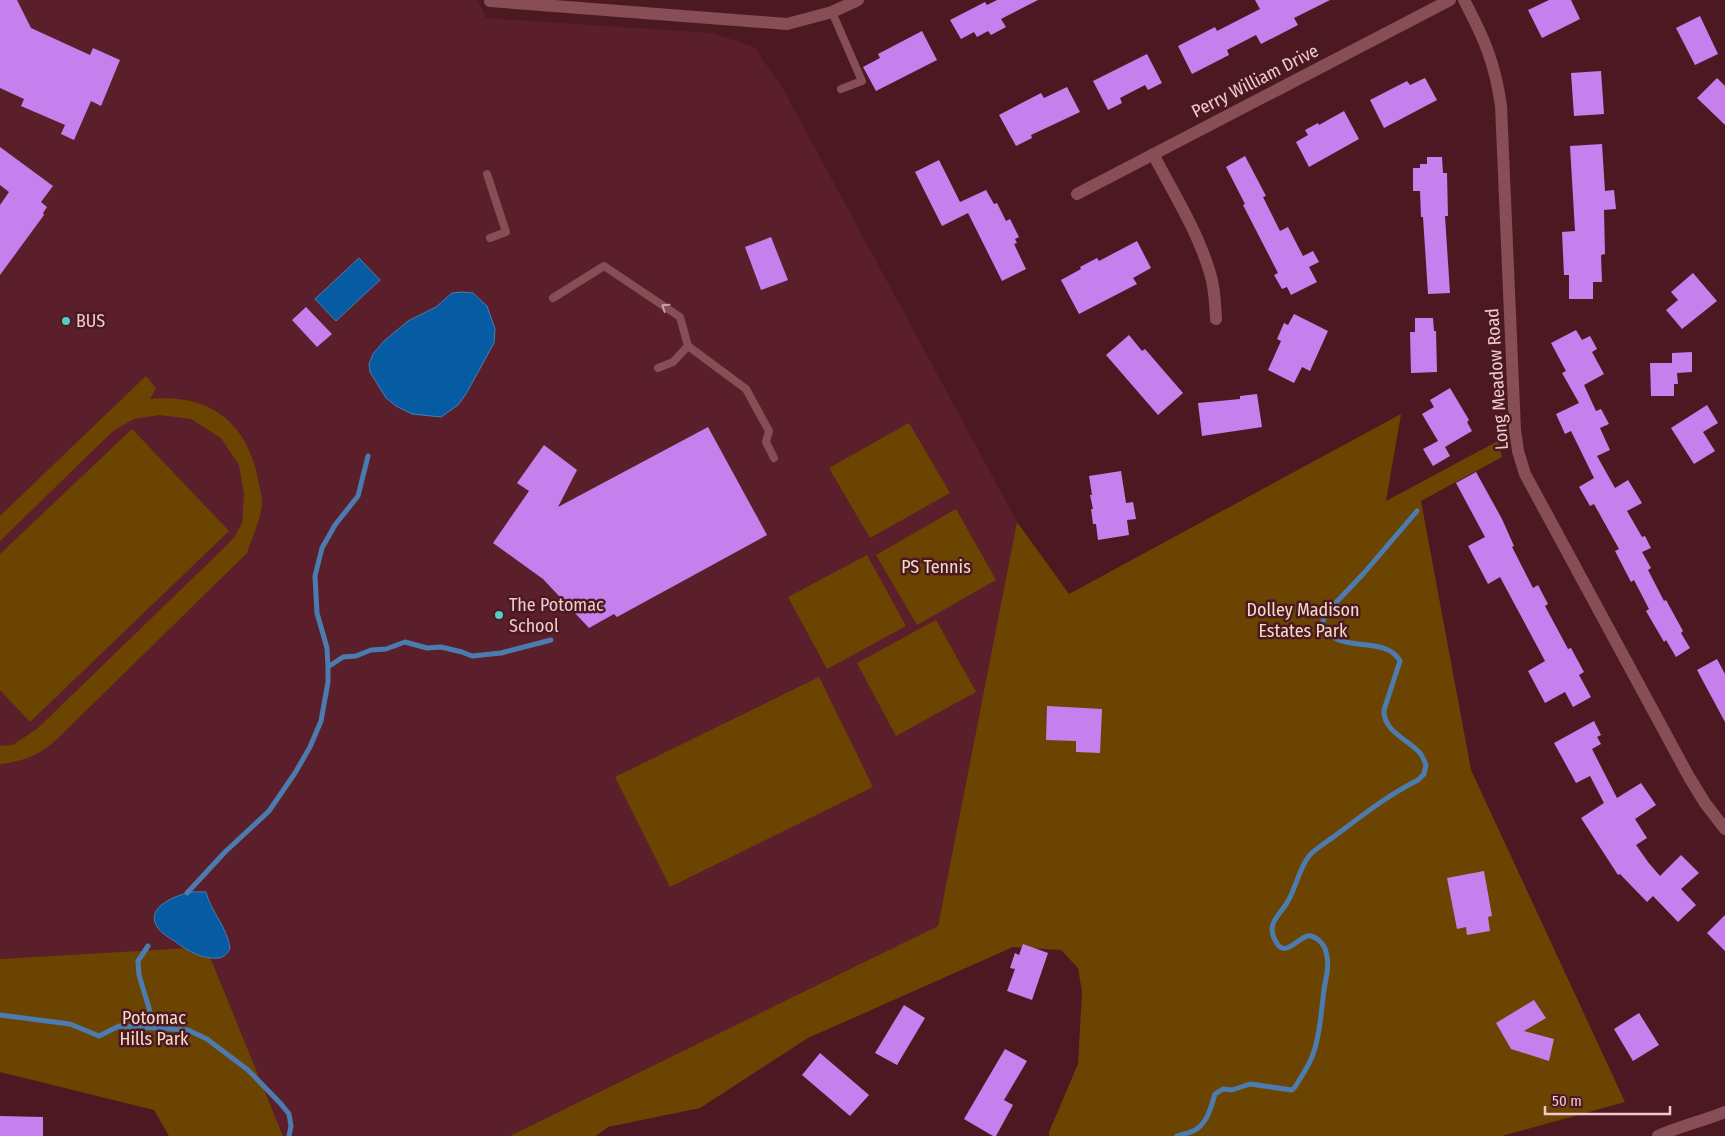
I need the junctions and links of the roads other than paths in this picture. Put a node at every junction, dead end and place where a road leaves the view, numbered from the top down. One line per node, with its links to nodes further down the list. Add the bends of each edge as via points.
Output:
1 (858, 0): 5 (street)
2 (1450, 0): 7 (street, Perry William Drive)
3 (1464, 0): 16 (street, Long Meadow Road, via 1488,48 1501,106 1515,430 1525,474 1689,777)
4 (490, 2): 5 (street, via 787,24)
5 (832, 12): 6 (lane, via 862,81)
6 (841, 90)
7 (1153, 154): 9 (street, Perry William Drive); 12 (street, via 1203,251 1211,275)
8 (487, 174): 10 (lane, via 506,232)
9 (1076, 194)
10 (490, 238)
11 (553, 298): 13 (lane, one-way to 11, via 680,317 604,266)
12 (1216, 319)
13 (688, 346): 14 (lane, via 673,362); 15 (lane, via 746,390 769,431 766,442)
14 (658, 368)
15 (774, 458)
16 (1725, 829)
17 (1725, 1112): 18 (street)
18 (1658, 1136)

